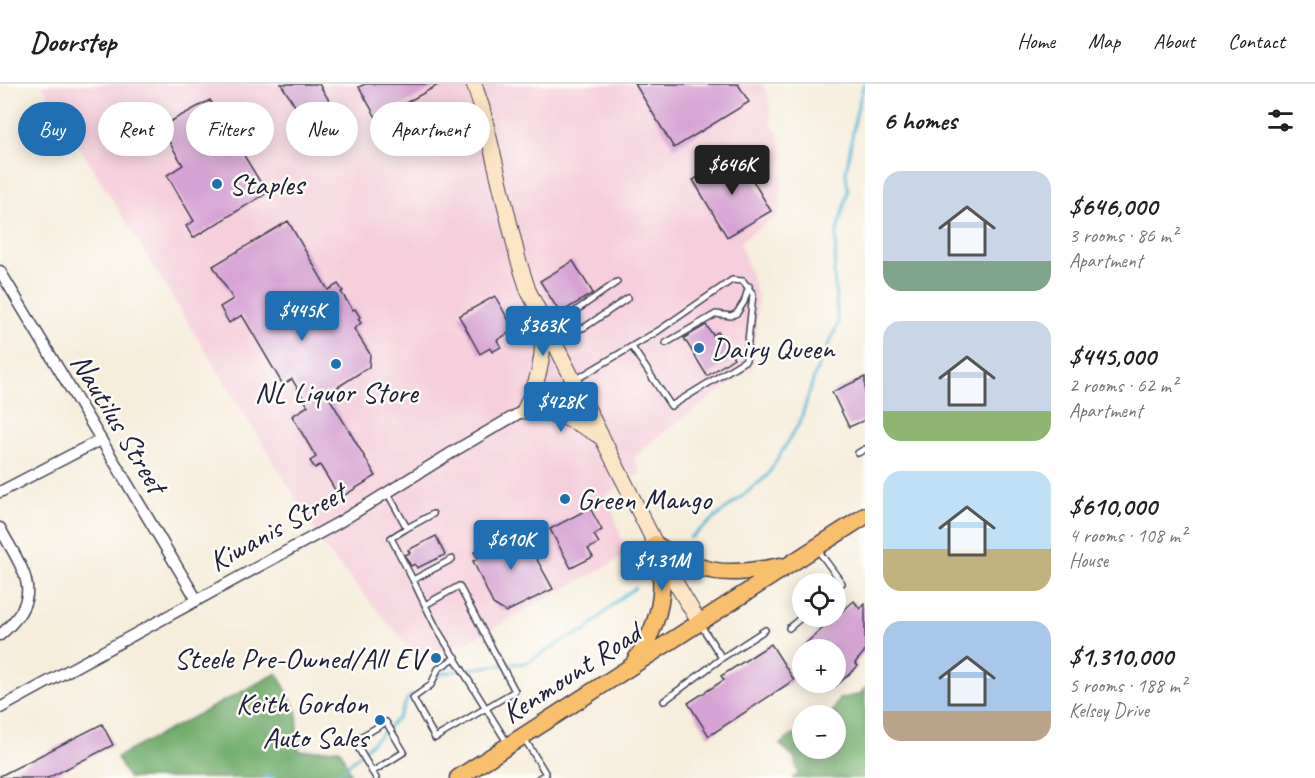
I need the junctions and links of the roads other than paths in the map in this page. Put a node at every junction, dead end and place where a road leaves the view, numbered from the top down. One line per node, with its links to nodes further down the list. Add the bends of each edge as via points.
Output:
1 (474, 84): 6 (main road, via 523,275)
2 (0, 271): 12 (street, Nautilus Street)
3 (617, 282): 5 (lane, via 571,314 568,318 572,327 585,327)
4 (748, 286): 7 (lane, via 736,313 716,314); 8 (lane, via 744,281 732,280); 8 (lane, via 753,294 746,360 670,406)
5 (628, 298)
6 (541, 318): 9 (main road); 10 (main road, via 541,368)
7 (666, 343)
8 (632, 347): 9 (lane)
9 (574, 381): 10 (street, Kiwanis Street); 11 (main road)
10 (524, 411): 11 (main road, via 563,416); 16 (street, Kiwanis Street)
11 (603, 439): 21 (main road)
12 (100, 440): 15 (street); 27 (street, Nautilus Street)
13 (865, 449): 14 (lane)
14 (858, 453)
15 (0, 492)
16 (387, 492): 20 (lane); 27 (street, Kiwanis Street)
17 (433, 514): 20 (lane)
18 (865, 516): 22 (main road, Kenmount Road)
19 (0, 528): 33 (street, via 27,578 28,593 17,621)
20 (407, 528): 26 (lane, via 390,538)
21 (655, 544): 24 (main road, via 679,560 715,572 757,571); 29 (main road); 36 (main road, via 662,578 657,615 653,631)
22 (816, 547): 24 (main road, Kenmount Road); 25 (lane)
23 (452, 559): 26 (lane)
24 (790, 564): 29 (main road, Kenmount Road)
25 (835, 573)
26 (413, 580): 28 (lane)
27 (196, 600): 38 (street, Kiwanis Street)
28 (425, 604): 34 (lane); 39 (lane, via 459,586 515,691)
29 (699, 622): 35 (lane); 36 (main road, Kenmount Road)
30 (792, 625): 31 (lane)
31 (789, 628)
32 (765, 630): 35 (lane)
33 (0, 635)
34 (456, 657): 39 (lane); 39 (lane, via 438,669 431,685 413,698 435,738)
35 (722, 658): 37 (lane)
36 (631, 667): 40 (main road, Kenmount Road)
37 (664, 701)
38 (0, 708)
39 (487, 708): 40 (lane)
40 (516, 741): 42 (lane); 44 (main road, Kenmount Road)
41 (372, 772): 41 (lane, via 354,741 387,722 404,752); 43 (lane)
42 (547, 776): 45 (lane)
43 (376, 778)
44 (458, 778)
45 (539, 778)

